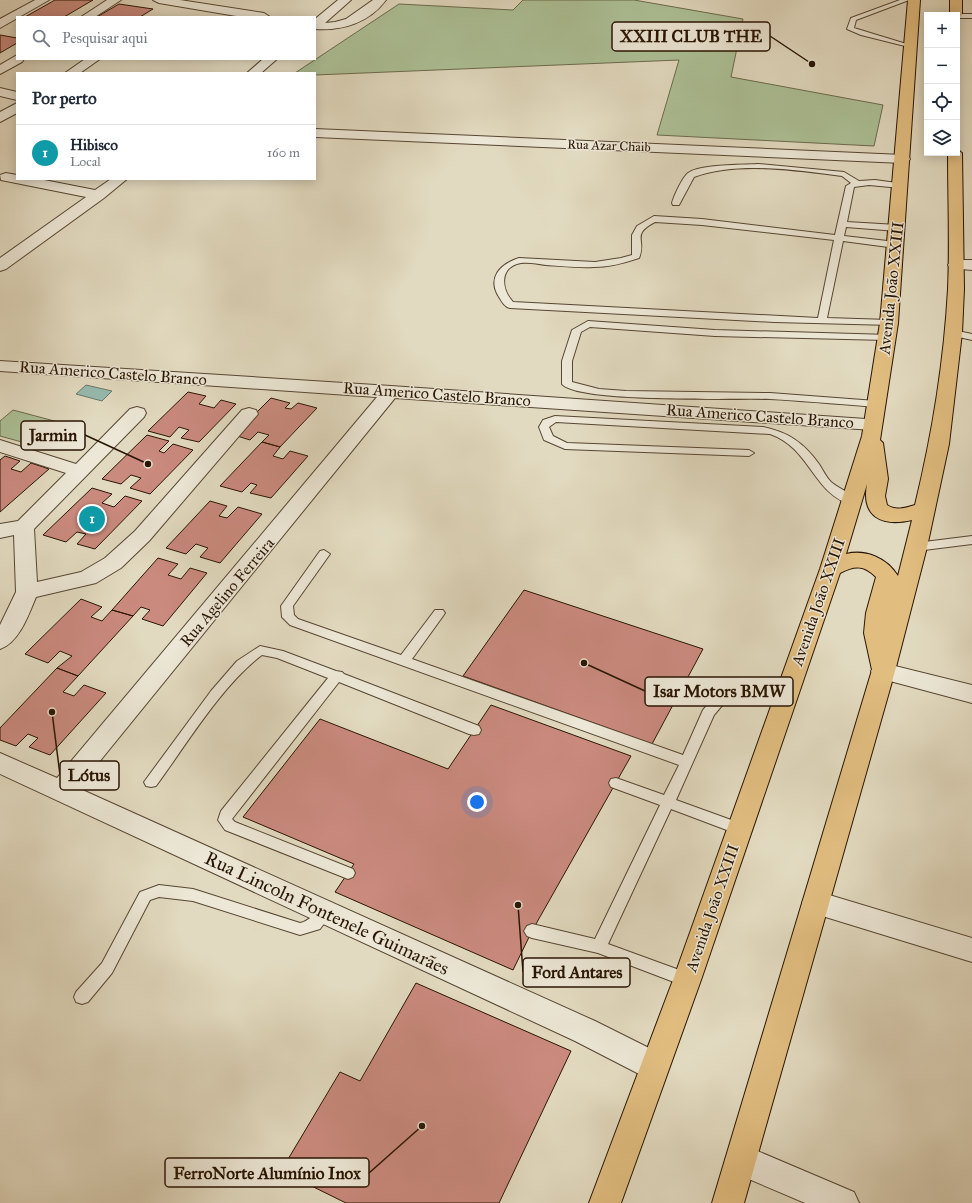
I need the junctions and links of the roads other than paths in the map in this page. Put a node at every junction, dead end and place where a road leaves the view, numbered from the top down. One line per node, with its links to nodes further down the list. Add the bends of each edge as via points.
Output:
1 (43, 0): 16 (street)
2 (115, 0): 12 (street)
3 (159, 0): 9 (street)
4 (346, 0): 17 (street)
5 (380, 0): 18 (street, via 342,26)
6 (906, 0): 19 (lane, via 853,19 850,28 863,34)
7 (914, 0): 19 (main road, Avenida João XXIII)
8 (956, 0): 10 (main road)
9 (186, 2): 11 (street); 13 (street)
10 (957, 12)
11 (167, 14)
12 (89, 16)
13 (259, 16)
14 (960, 16): 15 (lane)
15 (972, 16)
16 (0, 24)
17 (316, 24)
18 (316, 25)
19 (911, 46): 32 (main road, Avenida João XXIII, via 915,76)
20 (16, 60): 23 (street)
21 (92, 60): 24 (street)
22 (270, 60): 25 (street)
23 (0, 70)
24 (73, 72)
25 (254, 72)
26 (0, 92): 27 (street)
27 (16, 96)
28 (16, 108): 29 (street)
29 (0, 118)
30 (316, 133): 32 (street, Rua Azar Chaib)
31 (955, 156): 43 (main road)
32 (903, 159): 36 (main road, Avenida João XXIII)
33 (27, 180): 37 (street)
34 (119, 180): 37 (street)
35 (857, 183): 36 (lane); 38 (lane, via 844,174 829,172 758,166 708,169 691,175); 39 (lane, via 848,190)
36 (901, 186): 40 (main road, Avenida João XXIII)
37 (99, 195): 44 (street)
38 (676, 203)
39 (843, 224): 40 (lane); 41 (lane)
40 (897, 228): 42 (main road, Avenida João XXIII)
41 (838, 237): 42 (lane); 45 (lane); 45 (lane, via 654,219 641,226 636,235 636,256 626,261 600,264 522,260 511,262 502,269 498,282 502,297 510,305)
42 (896, 245): 46 (main road, Avenida João XXIII)
43 (964, 265): 47 (main road)
44 (0, 266)
45 (822, 320): 46 (lane)
46 (888, 330): 51 (main road, Avenida João XXIII); 51 (lane, via 715,333 588,324 577,330 567,362 567,384 571,388 585,390 755,396)
47 (953, 333): 48 (lane); 59 (main road, via 938,444)
48 (972, 337)
49 (0, 366): 50 (street, Rua Americo Castelo Branco)
50 (391, 391): 54 (street, Rua Americo Castelo Branco); 79 (street, Rua Agelino Ferreira)
51 (876, 404): 54 (main road, Avenida João XXIII)
52 (136, 413): 57 (street)
53 (249, 414): 66 (street, via 142,536 113,563 88,578)
54 (873, 430): 58 (main road, Avenida João XXIII); 59 (main road, via 878,479 877,508 884,514 896,516)
55 (0, 446): 57 (street)
56 (749, 453): 58 (lane, via 565,446 548,438 544,427 547,422 554,419 657,423 780,433 789,437 799,447 816,466 824,481)
57 (79, 471): 60 (street)
58 (853, 502): 65 (main road, Avenida João XXIII)
59 (924, 509): 63 (main road)
60 (24, 527): 61 (street); 66 (street)
61 (0, 531)
62 (972, 540): 63 (lane)
63 (916, 547): 70 (main road)
64 (324, 554): 69 (lane, via 287,606 288,617 294,622)
65 (831, 569): 70 (main road, via 843,561 857,558 879,567 887,576 877,613 875,633); 72 (main road, Avenida João XXIII)
66 (27, 592): 68 (street, via 19,612)
67 (439, 613): 69 (lane)
68 (0, 641)
69 (403, 662): 75 (lane)
70 (883, 671): 73 (street); 83 (main road)
71 (338, 676): 74 (lane); 77 (lane, via 279,654 260,650 241,664 216,694); 82 (lane, via 226,815 225,820 230,826)
72 (786, 693): 75 (lane, via 748,689 730,692 708,713); 81 (main road, Avenida João XXIII)
73 (972, 694)
74 (474, 730)
75 (687, 762): 80 (lane)
76 (0, 763): 79 (street, Rua Lincoln Fontenele Guimarães)
77 (151, 782)
78 (616, 783): 80 (lane)
79 (60, 792): 84 (street, Rua Lincoln Fontenele Guimarães)
80 (668, 802): 81 (lane); 86 (lane)
81 (740, 829): 88 (main road, Avenida João XXIII)
82 (348, 874)
83 (816, 903): 87 (street); 91 (main road)
84 (325, 913): 89 (lane, via 318,924 300,929 192,895 159,891 145,896 107,968); 90 (street, Rua Lincoln Fontenele Guimarães, via 585,1031)
85 (532, 931): 86 (lane)
86 (599, 947): 88 (lane)
87 (972, 950)
88 (687, 980): 90 (main road, Avenida João XXIII)
89 (82, 997)
90 (654, 1066): 92 (main road, Avenida João XXIII)
91 (741, 1160): 93 (main road); 94 (street)
92 (605, 1203)
93 (728, 1203)
94 (843, 1203)

